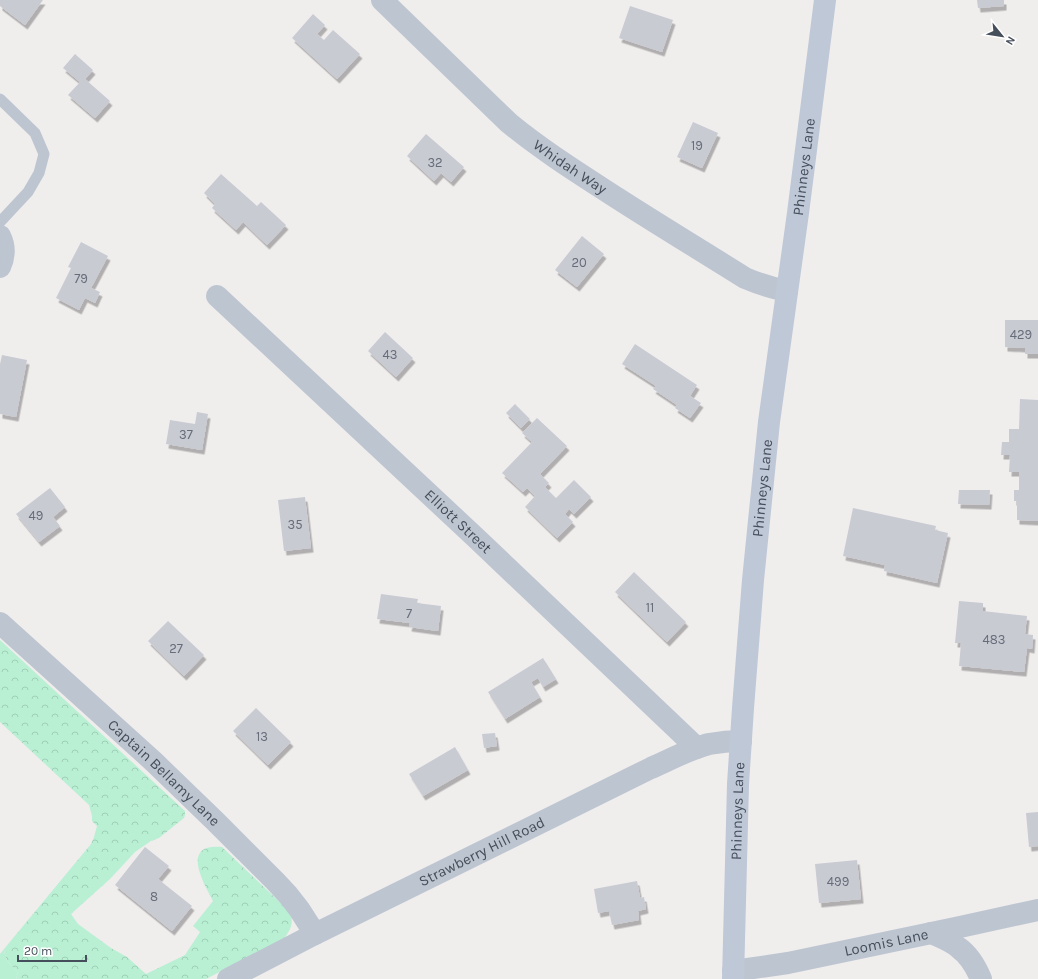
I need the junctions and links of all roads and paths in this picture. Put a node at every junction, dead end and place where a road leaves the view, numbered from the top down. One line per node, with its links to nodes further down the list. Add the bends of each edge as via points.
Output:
1 (382, 0): 7 (street, Whidah Way, via 526,137 654,222 746,278 755,283)
2 (825, 0): 7 (main road, Phinneys Lane)
3 (0, 99): 4 (lane, via 35,133 44,154 39,173 28,192)
4 (0, 222)
5 (0, 236): 6 (street, via 4,251)
6 (0, 267)
7 (787, 291): 10 (main road, Phinneys Lane, via 769,422)
8 (217, 296): 11 (street, Elliott Street)
9 (0, 623): 14 (street, Captain Bellamy Lane, via 154,762 215,821 288,895)
10 (741, 741): 11 (street, Strawberry Hill Road); 15 (main road, Phinneys Lane)
11 (697, 748): 14 (street, Strawberry Hill Road, via 651,768)
12 (1038, 910): 13 (street, Loomis Lane)
13 (931, 933): 15 (street, Loomis Lane); 17 (street, via 968,955)
14 (315, 934): 16 (street, Strawberry Hill Road)
15 (733, 975)
16 (228, 979)
17 (981, 979)

